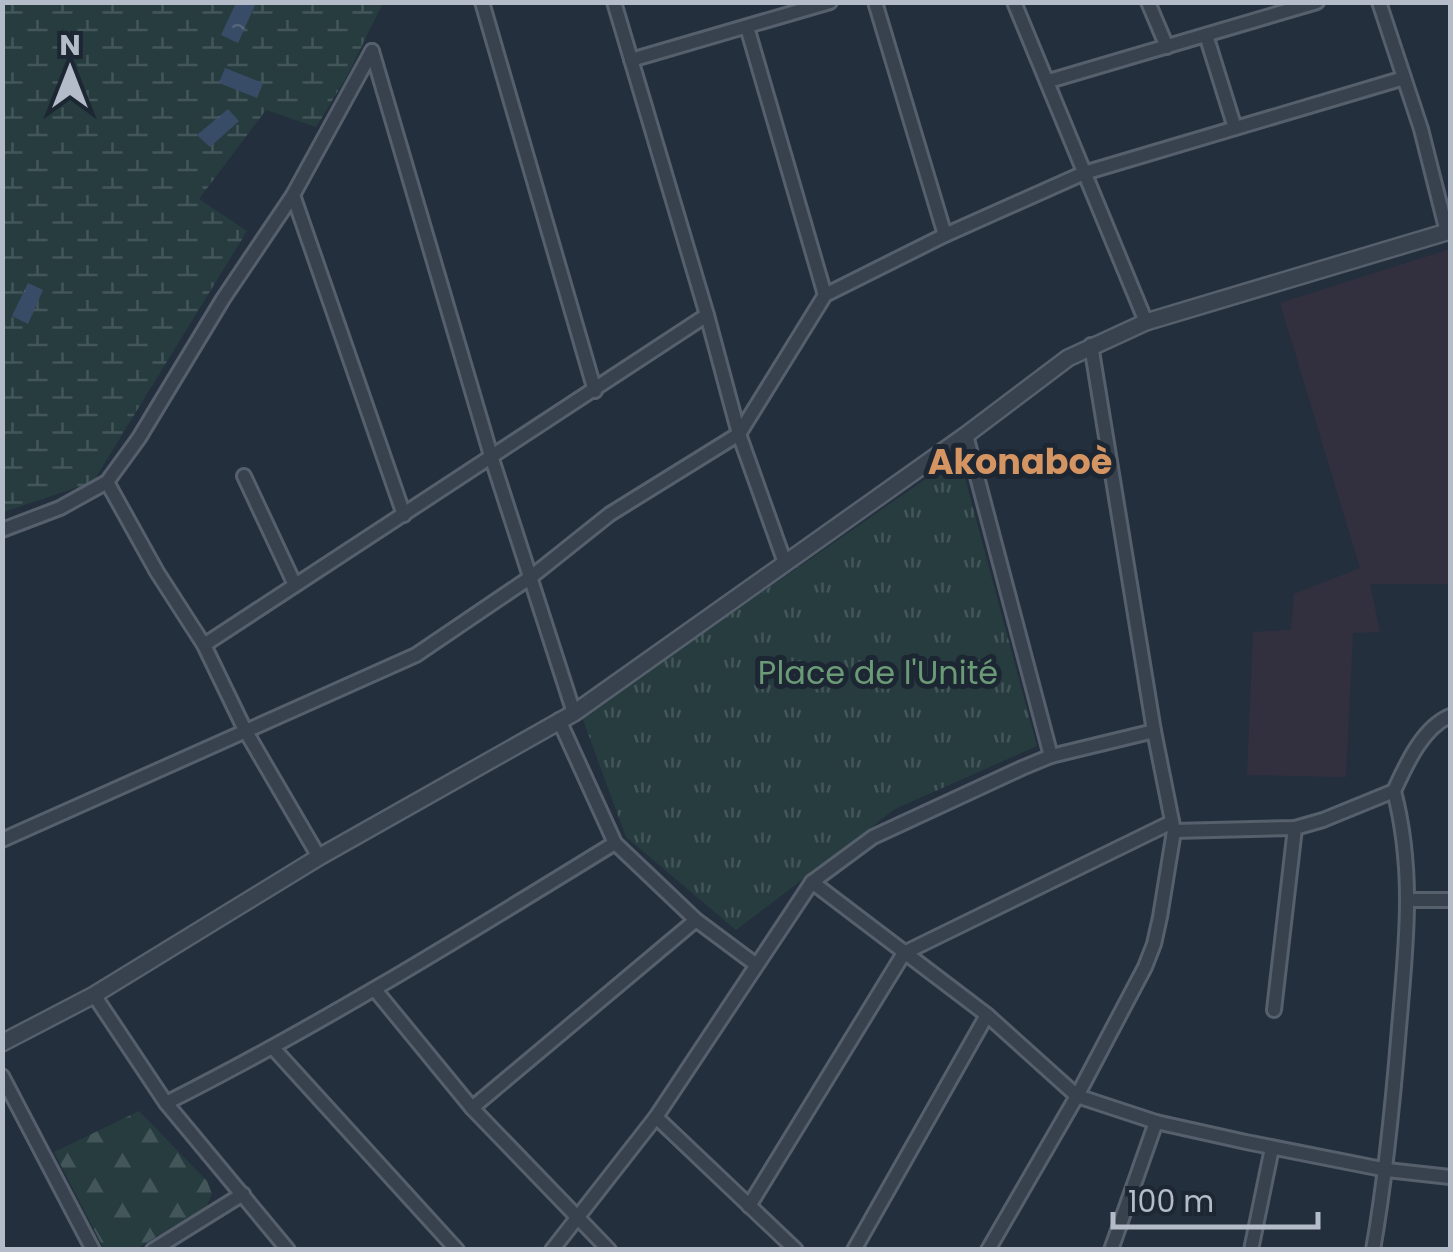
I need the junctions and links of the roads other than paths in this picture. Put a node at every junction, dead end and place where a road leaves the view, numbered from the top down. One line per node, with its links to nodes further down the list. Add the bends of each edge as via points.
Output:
1 (482, 2): 24 (street)
2 (614, 2): 12 (street)
3 (830, 2): 9 (street)
4 (875, 2): 19 (street)
5 (1014, 2): 14 (street)
6 (1148, 2): 11 (street)
7 (1317, 2): 10 (street)
8 (1380, 2): 13 (street)
9 (747, 26): 12 (street); 20 (street)
10 (1206, 35): 11 (street); 15 (street)
11 (1166, 46): 14 (street)
12 (630, 60): 21 (street)
13 (1404, 78): 15 (street); 18 (street)
14 (1049, 81): 16 (street)
15 (1235, 128): 16 (street)
16 (1084, 173): 19 (street); 22 (street)
17 (293, 194): 27 (street, via 372,51); 29 (street); 30 (street)
18 (1449, 231): 22 (street)
19 (945, 235): 20 (street)
20 (825, 296): 25 (street)
21 (707, 315): 24 (street); 25 (street)
22 (1146, 322): 23 (street)
23 (1092, 345): 26 (street); 39 (street)
24 (595, 391): 27 (street)
25 (739, 434): 32 (street); 33 (street, via 610,514)
26 (966, 435): 32 (street); 40 (street)
27 (492, 459): 30 (street); 33 (street)
28 (244, 476): 34 (street)
29 (107, 482): 31 (street); 35 (street)
30 (404, 515): 34 (street)
31 (2, 530)
32 (785, 564): 36 (street)
33 (530, 577): 36 (street); 38 (street, via 416,655)
34 (295, 586): 35 (street)
35 (204, 645): 38 (street)
36 (566, 716): 45 (street); 46 (street)
37 (1450, 716): 41 (street, via 1412,754)
38 (245, 730): 44 (street); 46 (street)
39 (1154, 731): 40 (street); 42 (street)
40 (1051, 756): 47 (street, via 874,838)
41 (1394, 791): 43 (street); 48 (street)
42 (1173, 826): 43 (street); 51 (street); 60 (street, via 1154,944)
43 (1295, 828): 55 (street)
44 (2, 840)
45 (615, 843): 50 (street); 53 (street)
46 (318, 857): 54 (street)
47 (812, 882): 51 (street); 52 (street)
48 (1410, 900): 49 (street); 66 (street)
49 (1450, 900)
50 (696, 920): 52 (street); 62 (street)
51 (904, 953): 56 (street); 69 (street)
52 (755, 964): 63 (street)
53 (376, 991): 58 (street); 62 (street)
54 (94, 994): 57 (street); 61 (street)
55 (1274, 1010)
56 (987, 1016): 60 (street); 78 (street)
57 (2, 1043)
58 (274, 1048): 61 (street); 74 (street)
59 (2, 1076): 71 (street)
60 (1077, 1096): 64 (street); 79 (street)
61 (166, 1103): 68 (street)
62 (472, 1108): 70 (street)
63 (656, 1117): 69 (street); 70 (street)
64 (1156, 1122): 65 (street); 80 (street)
65 (1272, 1148): 66 (street); 81 (street)
66 (1387, 1170): 67 (street); 82 (street)
67 (1450, 1177)
68 (243, 1194): 72 (street); 73 (street)
69 (749, 1206): 77 (street)
70 (578, 1216): 75 (street); 76 (street)
71 (93, 1250)
72 (152, 1250)
73 (288, 1250)
74 (457, 1250)
75 (552, 1250)
76 (609, 1250)
77 (796, 1250)
78 (854, 1250)
79 (988, 1250)
80 (1110, 1250)
81 (1251, 1250)
82 (1373, 1250)

